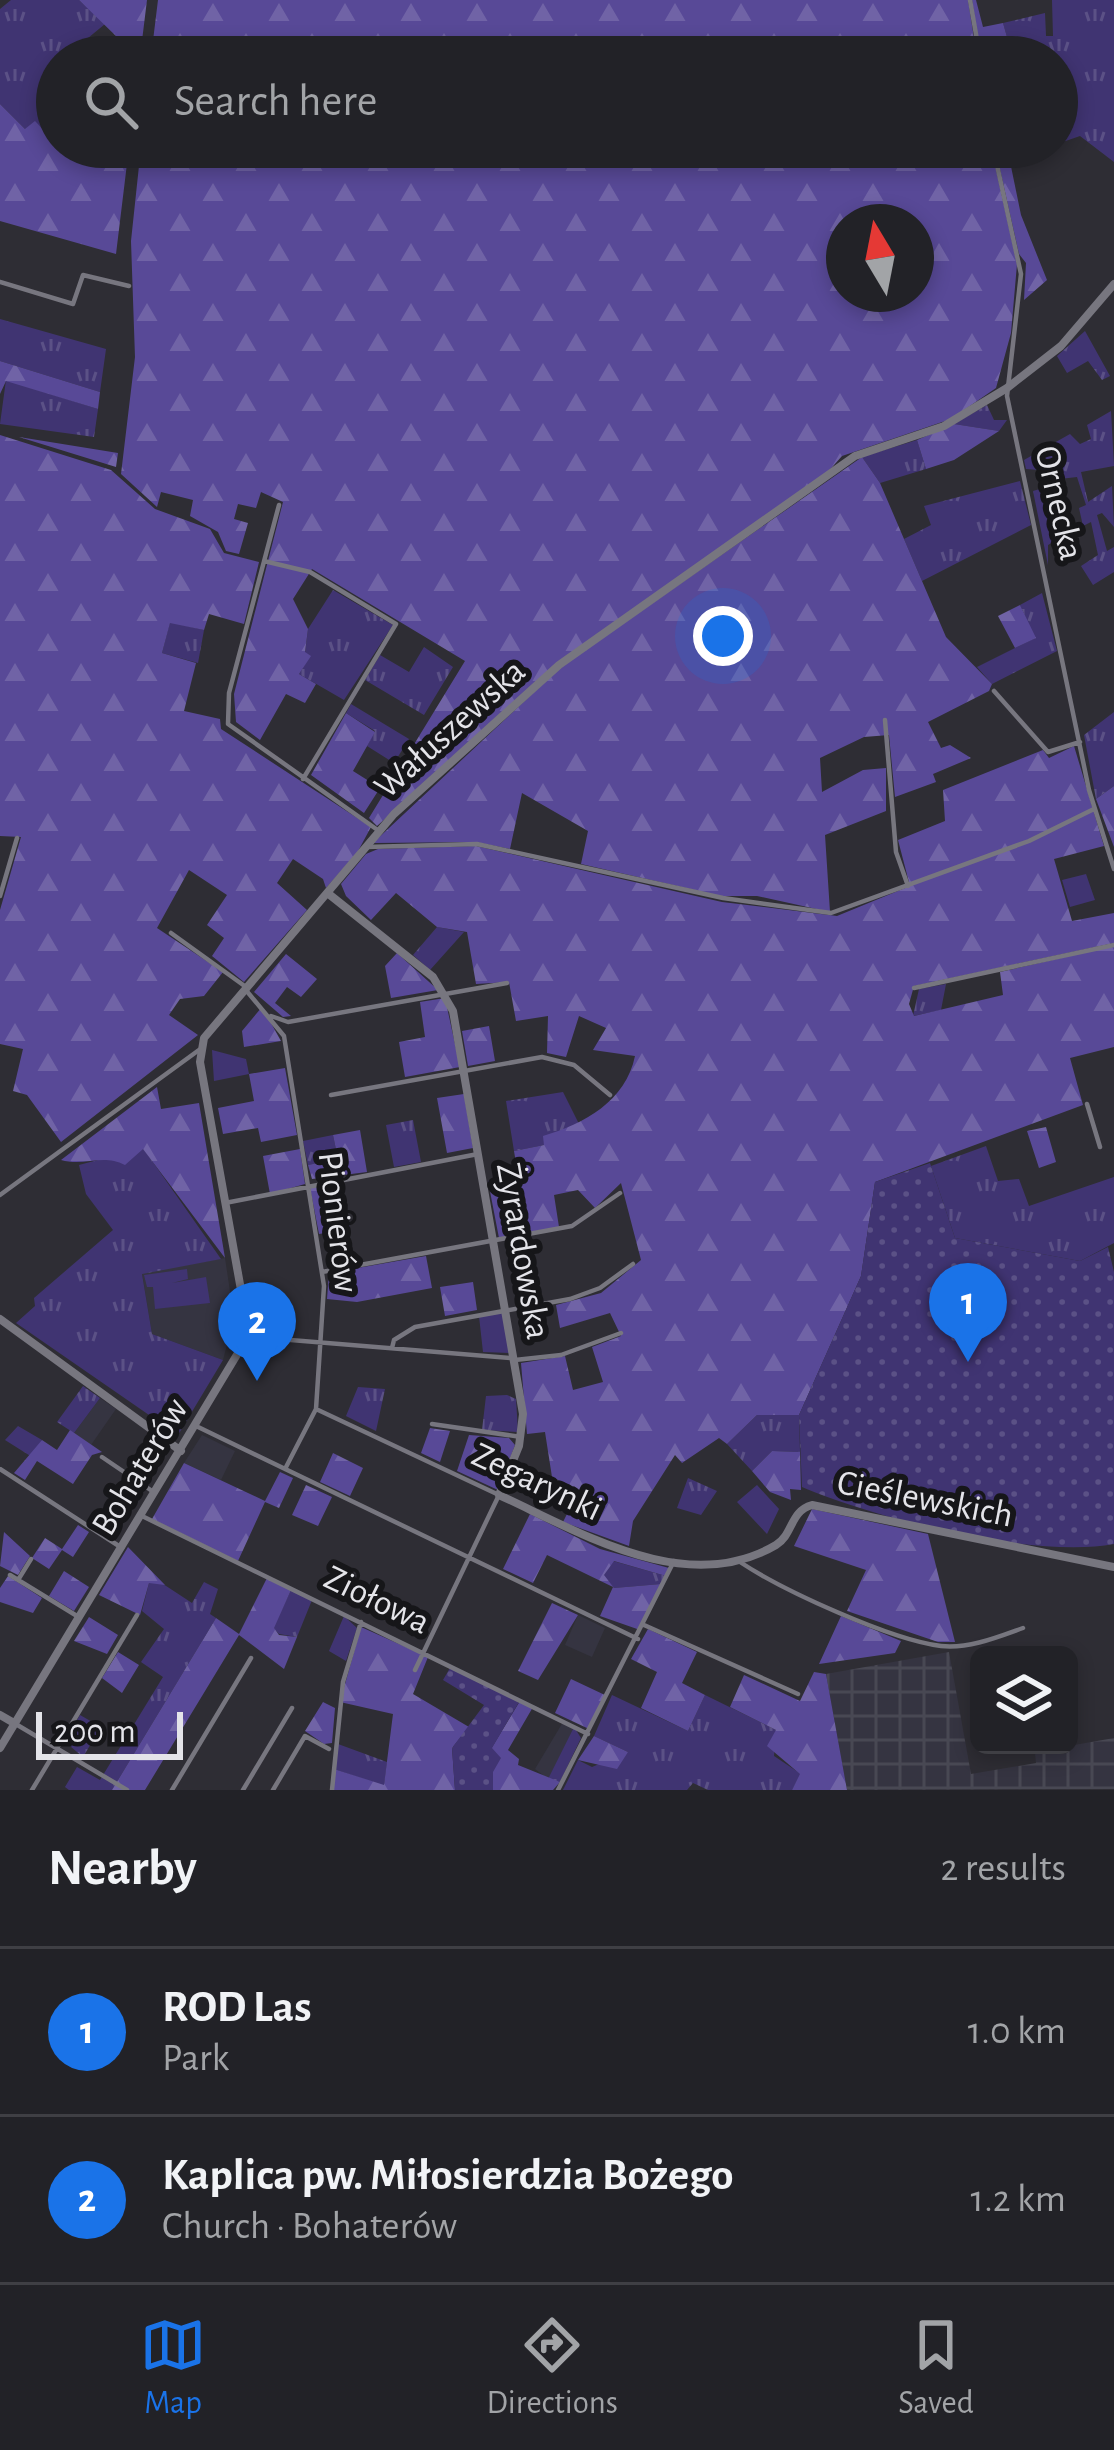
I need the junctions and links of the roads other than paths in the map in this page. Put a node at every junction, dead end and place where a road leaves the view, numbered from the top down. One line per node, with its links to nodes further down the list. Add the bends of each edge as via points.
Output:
1 (970, 0): 2 (street)
2 (976, 36)
3 (998, 168): 7 (street, Ornecka, via 1022,274)
4 (0, 282): 6 (street, via 73,304 83,275)
5 (1114, 284): 7 (street, Wałuszewska, via 1061,346)
6 (129, 286)
7 (1007, 388): 12 (street, Ornecka); 15 (street, Wałuszewska, via 944,426 846,461 560,665)
8 (279, 505): 9 (street)
9 (263, 561): 13 (street, via 227,724); 13 (street, via 319,576 396,624)
10 (994, 691): 12 (street, via 1048,752)
11 (885, 721): 20 (street, via 896,852)
12 (1080, 742): 14 (street, Ornecka)
13 (304, 779): 15 (street)
14 (1094, 809): 18 (street, Ornecka); 20 (street)
15 (379, 831): 17 (street, Wałuszewska)
16 (17, 838): 22 (street)
17 (366, 847): 20 (street, via 477,844 831,913); 21 (street, Wałuszewska)
18 (1112, 857): 19 (street, Ornecka)
19 (1114, 869)
20 (908, 886)
21 (330, 895): 26 (street, Wałuszewska); 28 (street)
22 (0, 896)
23 (171, 933): 26 (street, Pionierów)
24 (1114, 945): 27 (street)
25 (507, 983): 28 (street)
26 (246, 988): 29 (street, Pionierów); 30 (street, Wałuszewska)
27 (914, 988)
28 (446, 994): 29 (street, via 288,1022); 31 (street, Żyrardowska)
29 (271, 1016): 37 (street, Pionierów, via 284,1036)
30 (201, 1049): 39 (street, Wałuszewska); 40 (street, Bohaterów)
31 (463, 1070): 32 (street); 33 (street, via 554,1058); 36 (street, Żyrardowska)
32 (331, 1095)
33 (610, 1095)
34 (1087, 1104): 35 (street)
35 (1100, 1147)
36 (478, 1154): 37 (street); 41 (street, Żyrardowska)
37 (308, 1186): 40 (street); 43 (street, Pionierów)
38 (620, 1193): 41 (street, via 572,1226)
39 (0, 1195)
40 (225, 1203): 47 (street, Bohaterów)
41 (494, 1244): 43 (street); 44 (street, Żyrardowska)
42 (633, 1264): 44 (street, via 588,1293)
43 (322, 1272): 48 (street, Pionierów)
44 (506, 1309): 49 (street, via 415,1327); 50 (street, Żyrardowska)
45 (0, 1319): 55 (street)
46 (621, 1333): 50 (street, via 561,1355)
47 (242, 1336): 48 (street); 53 (street, Bohaterów)
48 (318, 1342): 49 (street); 51 (street, Pionierów)
49 (392, 1348): 50 (street)
50 (514, 1359): 54 (street, Żyrardowska)
51 (316, 1409): 58 (street, Pionierów); 60 (street, Zegarynki)
52 (432, 1424): 54 (street)
53 (196, 1426): 55 (street, Bohaterów); 58 (street)
54 (521, 1436): 60 (street, Żyrardowska)
55 (181, 1451): 59 (street, Bohaterów)
56 (102, 1457): 59 (street)
57 (0, 1469): 62 (street)
58 (285, 1469): 64 (street)
59 (155, 1492): 61 (street, Bohaterów)
60 (500, 1495): 64 (street, Żyrardowska); 66 (street, Zegarynki, via 607,1546)
61 (142, 1516): 62 (street, Bohaterów); 72 (street, Ziołowa)
62 (122, 1548): 71 (street, Bohaterów)
63 (741, 1556): 66 (street, Zegarynki); 67 (street, Cieślewskich, via 776,1545 812,1505); 74 (street, via 767,1577 909,1639 944,1647)
64 (469, 1558): 75 (street); 76 (street, Żyrardowska)
65 (32, 1559): 69 (street)
66 (674, 1561): 73 (street)
67 (1114, 1567)
68 (10, 1575): 69 (street)
69 (18, 1580): 71 (street)
70 (137, 1615): 85 (street)
71 (80, 1618): 82 (street, Bohaterów)
72 (362, 1622): 76 (street, Ziołowa); 86 (street)
73 (644, 1625): 75 (street); 79 (street)
74 (1023, 1628)
75 (638, 1639): 83 (street)
76 (423, 1653): 78 (street, Żyrardowska); 83 (street, Ziołowa)
77 (251, 1658): 89 (street)
78 (415, 1670)
79 (798, 1694)
80 (292, 1708): 90 (street)
81 (0, 1715): 82 (street)
82 (14, 1723): 84 (street, Bohaterów); 85 (street)
83 (588, 1734): 93 (street)
84 (0, 1748)
85 (57, 1748): 87 (street); 88 (street)
86 (332, 1750): 91 (street, via 304,1736); 92 (street)
87 (32, 1790)
88 (127, 1790)
89 (172, 1790)
90 (243, 1790)
91 (273, 1790)
92 (332, 1790)
93 (558, 1790)

